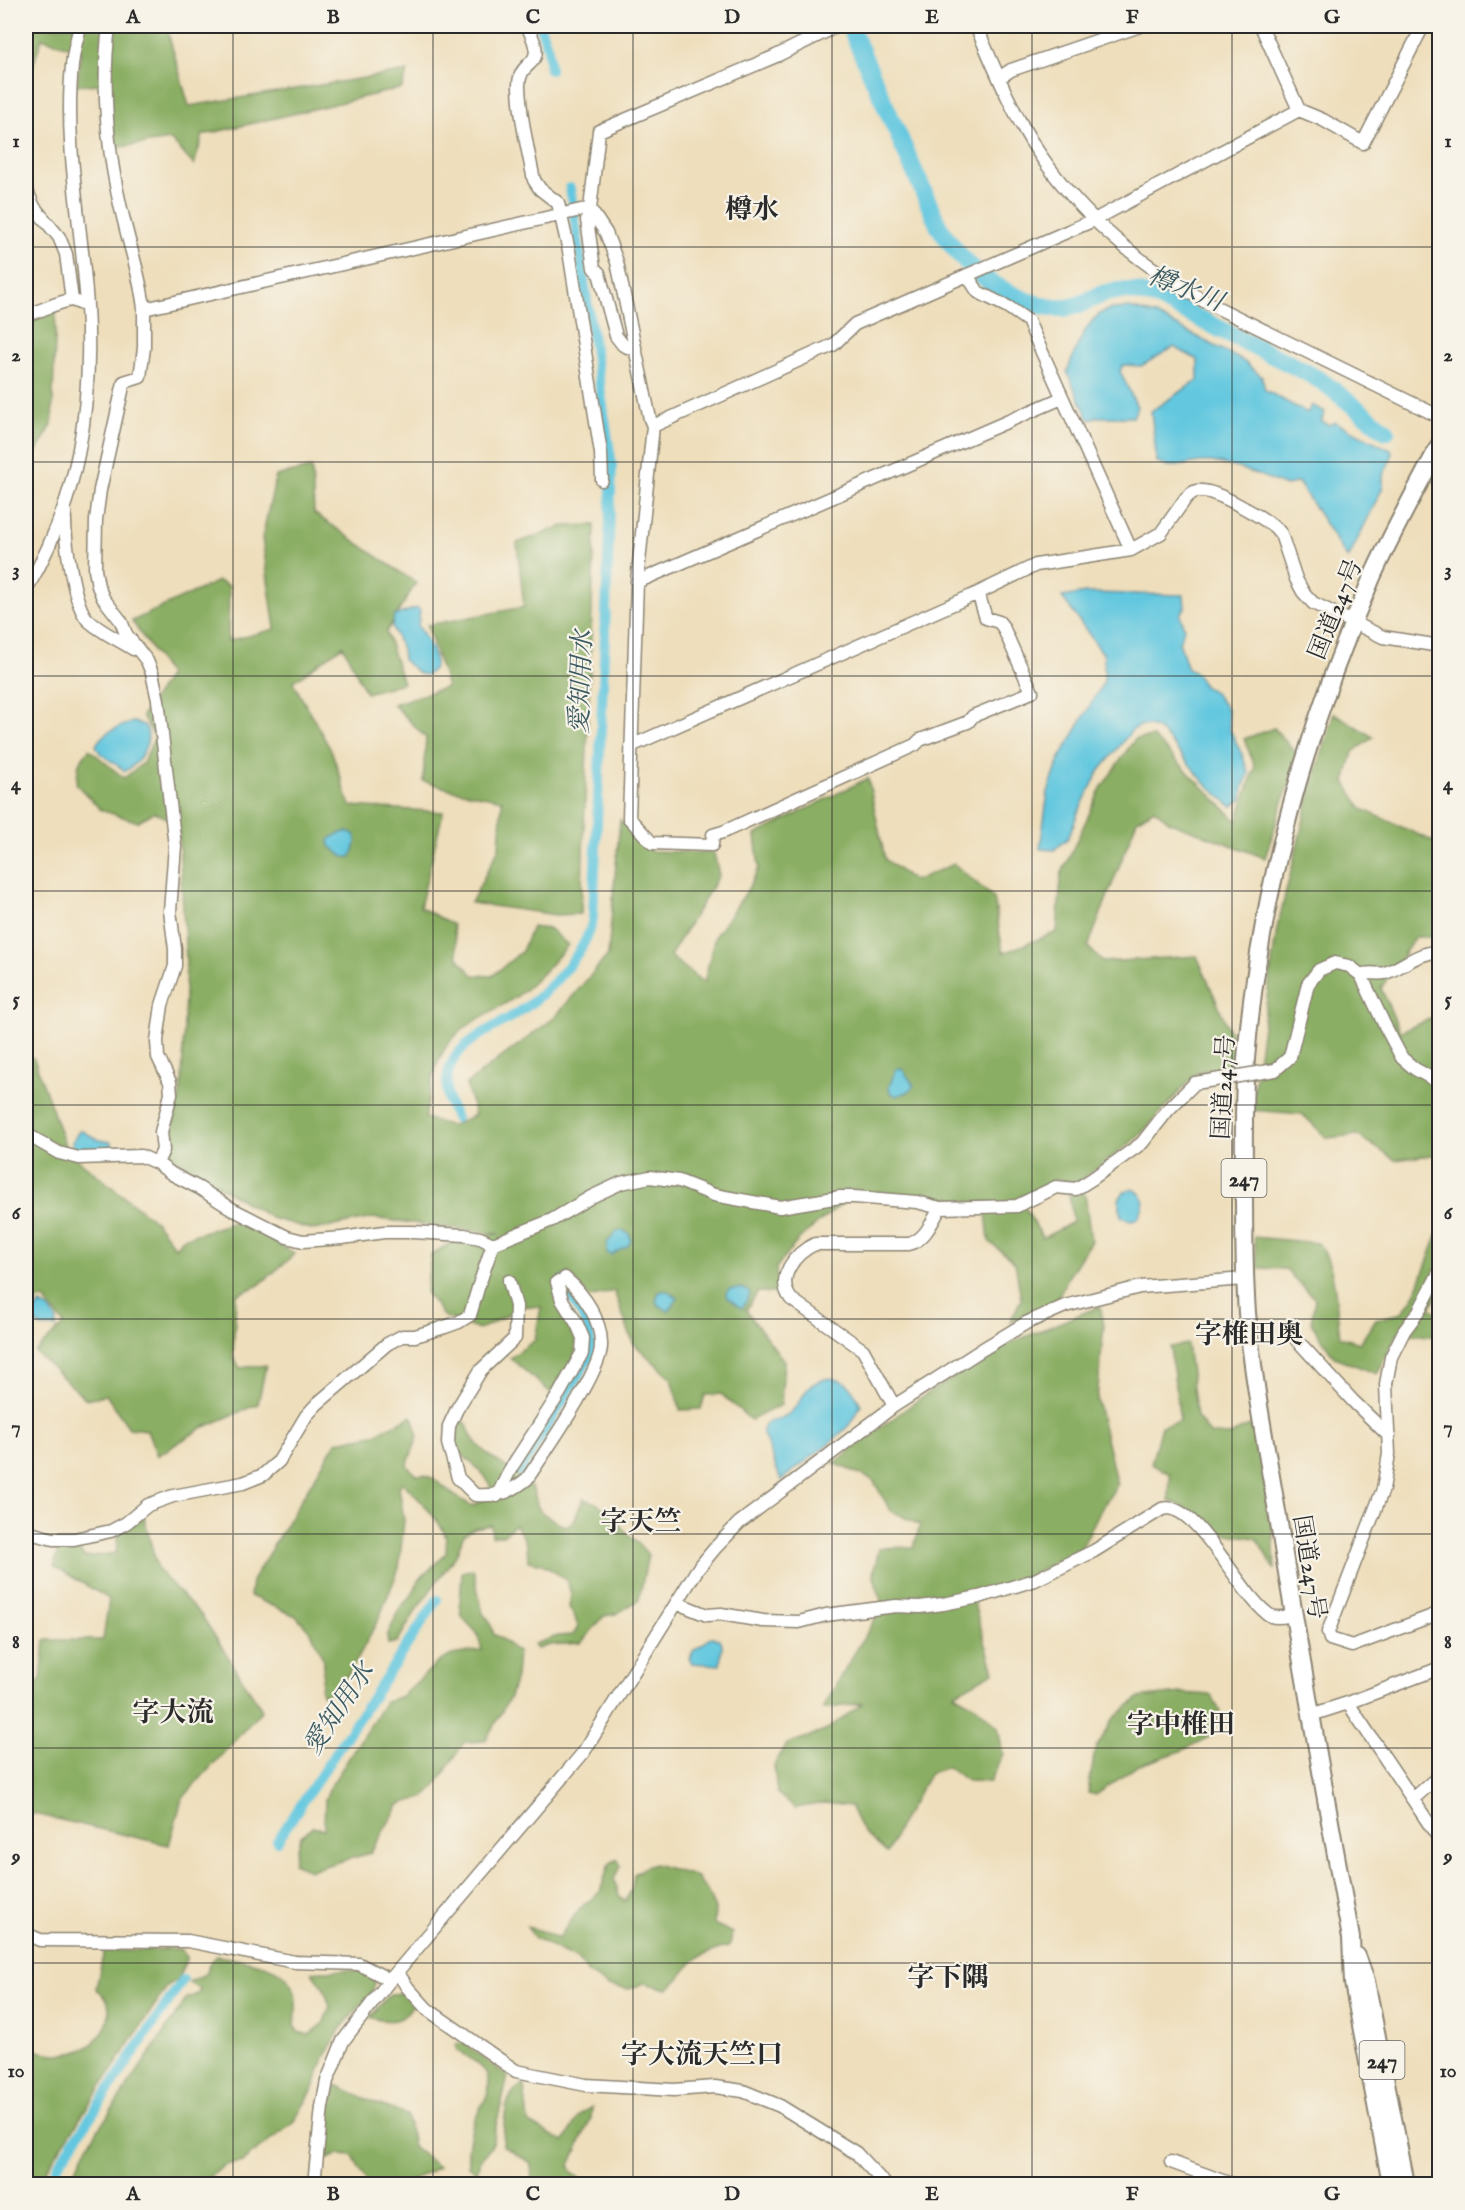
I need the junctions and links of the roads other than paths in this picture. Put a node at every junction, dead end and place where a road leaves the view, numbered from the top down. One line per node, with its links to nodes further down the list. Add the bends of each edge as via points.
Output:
1 (80, 26): 19 (street, via 72,64 70,112)
2 (109, 26): 20 (street, via 108,136)
3 (527, 26): 13 (street, via 537,51 519,79 519,90 532,167 536,185 558,203)
4 (836, 26): 12 (street, via 776,56 599,131)
5 (976, 26): 9 (street)
6 (1140, 26): 9 (street, via 1011,70)
7 (1261, 26): 10 (street)
8 (1423, 26): 10 (street, via 1363,143)
9 (999, 78): 14 (street, via 1046,164)
10 (1299, 110): 14 (street)
11 (26, 189): 18 (street, via 34,207 59,237 66,254)
12 (586, 210): 13 (street); 15 (street); 22 (street, via 606,232 617,262)
13 (561, 214): 16 (street); 20 (street)
14 (1094, 220): 17 (street); 24 (street, via 1141,262 1195,296)
15 (591, 248): 16 (street); 22 (street, via 616,336 623,345)
16 (569, 251): 27 (street)
17 (974, 272): 23 (street, via 978,292 1028,321); 25 (street, via 855,324 833,345 817,353)
18 (72, 300): 19 (street); 21 (street)
19 (87, 306): 28 (street, via 85,415)
20 (144, 309): 35 (street, via 140,377 124,382 100,490 95,570 103,598)
21 (26, 315)
22 (635, 350): 25 (street)
23 (1062, 398): 29 (street); 30 (street)
24 (1440, 417)
25 (653, 426): 30 (street)
26 (1440, 444): 33 (highway, 国道247号 / 247)
27 (602, 480)
28 (65, 506): 31 (street); 35 (street, via 64,522 80,609 88,621)
29 (1131, 550): 32 (street, via 1036,565); 33 (street, via 1161,533 1190,493 1207,491 1275,526 1307,598)
30 (638, 582): 36 (street)
31 (26, 590)
32 (978, 593): 36 (street); 36 (street, via 986,618 1004,627 1032,693 713,834 712,845 652,843 629,818)
33 (1354, 621): 34 (street, via 1383,637); 45 (highway, 国道247号 / 247, via 1300,777 1263,940 1246,1058)
34 (1440, 646)
35 (139, 653): 41 (street, via 147,661 158,700 175,846 170,911 175,966 162,1005 157,1041 158,1057 170,1082 171,1094 161,1126 163,1150)
36 (632, 746)
37 (1440, 952): 38 (street, via 1415,958 1383,974)
38 (1361, 975): 39 (street, via 1402,1058); 42 (street, bridge, via 1349,966 1335,963 1313,976 1287,1062 1275,1070 1195,1083 1142,1143 1076,1189 1056,1187 1017,1206)
39 (1440, 1083)
40 (26, 1134): 41 (street, via 66,1155 141,1156)
41 (157, 1162): 43 (street, via 232,1209 303,1241 413,1232 465,1235)
42 (940, 1208): 43 (street, via 917,1202 854,1197 780,1207 714,1195 679,1181 650,1177 621,1183 552,1220); 48 (street, via 917,1242 815,1244 803,1250 785,1276 785,1291 791,1299 863,1350)
43 (493, 1244): 51 (street, via 470,1315 445,1327 392,1340 317,1404 286,1452 263,1475 148,1505 126,1524 102,1533 53,1539)
44 (1440, 1271): 49 (street, via 1391,1357 1386,1384)
45 (1245, 1279): 48 (street, via 1140,1287 1065,1306 983,1348); 54 (highway, 国道247号 / 247, via 1252,1354)
46 (509, 1281): 50 (street, via 516,1306 514,1338 494,1355 469,1389 449,1426 448,1443 458,1478 475,1495)
47 (1296, 1339): 49 (street)
48 (894, 1406): 52 (street, via 739,1523 697,1570)
49 (1389, 1436): 53 (street, via 1383,1489 1328,1632 1329,1640 1352,1646)
50 (497, 1496): 50 (street, via 582,1353 583,1338 562,1300 561,1280 576,1287 594,1316 601,1334 599,1359 527,1479)
51 (26, 1532)
52 (677, 1603): 54 (street, via 707,1615 799,1622 826,1615 896,1606 920,1607 979,1597 1035,1580 1168,1507 1192,1522 1239,1584 1267,1612 1277,1618); 63 (street, via 583,1753)
53 (1440, 1613)
54 (1294, 1615): 57 (highway, 国道247号 / 247)
55 (1440, 1668): 56 (street)
56 (1348, 1703): 57 (street); 59 (street)
57 (1311, 1715): 62 (highway, 国道247号 / 247)
58 (1440, 1775): 59 (street)
59 (1413, 1799): 60 (street)
60 (1440, 1840)
61 (26, 1934): 63 (street, via 40,1940 188,1941 295,1962 359,1964)
62 (1351, 1938): 68 (highway, 国道247号 / 247, via 1353,1983); 69 (highway, 国道247号 / 247, via 1366,1981)
63 (394, 1976): 65 (street, via 427,2009 516,2071 586,2085 743,2091 780,2106 856,2153); 66 (street, via 356,2021 333,2061 322,2107)
64 (1171, 2162): 67 (street)
65 (881, 2183)
66 (314, 2184)
67 (1231, 2184)
68 (1391, 2184)
69 (1406, 2184)

